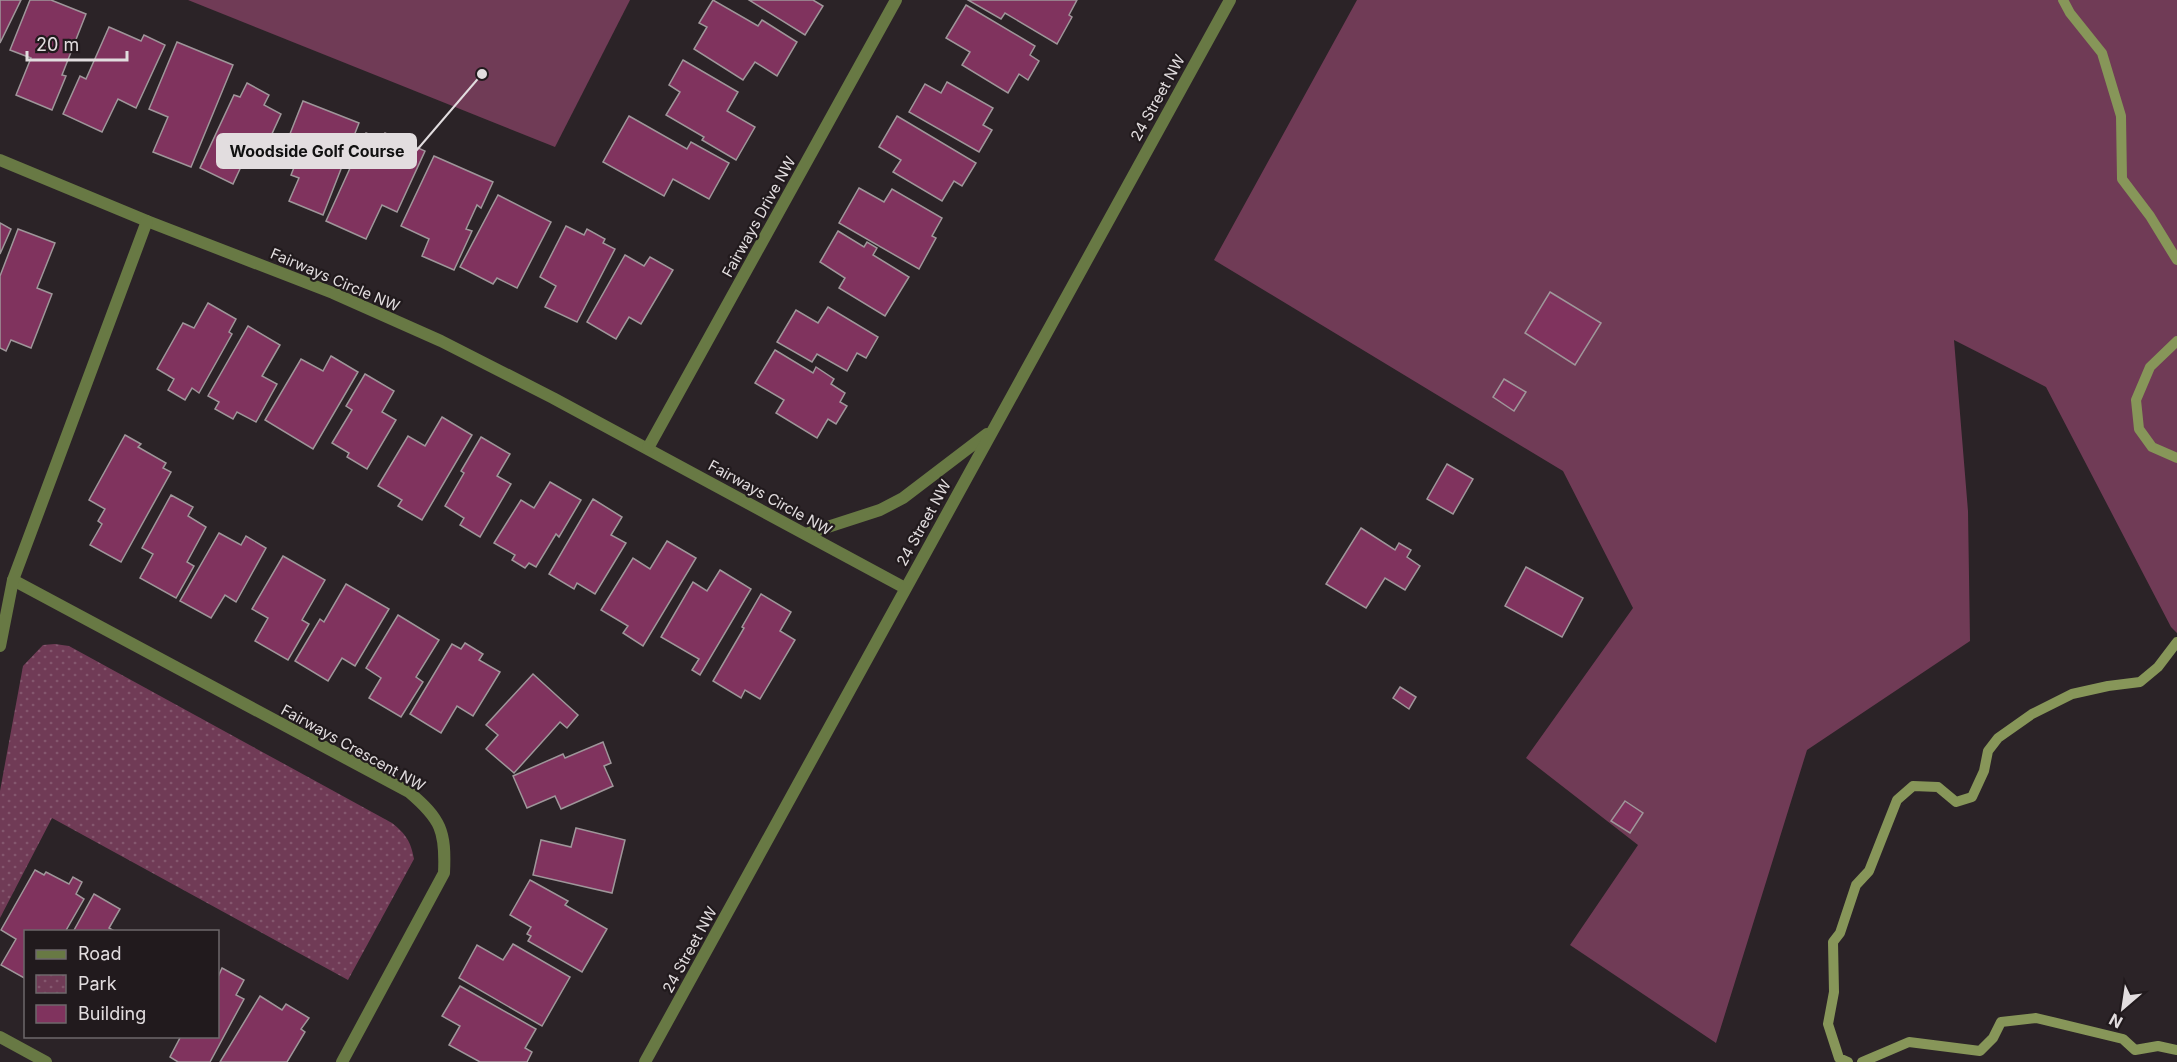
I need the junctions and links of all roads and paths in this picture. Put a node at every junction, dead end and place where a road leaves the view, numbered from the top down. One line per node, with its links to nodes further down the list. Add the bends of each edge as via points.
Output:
1 (896, 0): 6 (street, Fairways Drive NW)
2 (1230, 0): 5 (street, 24 Street NW)
3 (0, 160): 4 (street, Fairways Circle NW)
4 (147, 221): 6 (street, Fairways Circle NW, via 333,293 441,341); 8 (street)
5 (992, 430): 7 (street, via 903,498 880,510); 9 (street, 24 Street NW)
6 (648, 448): 7 (street, Fairways Circle NW)
7 (806, 534): 9 (street, Fairways Circle NW)
8 (13, 580): 10 (street); 13 (street, Fairways Crescent NW, via 409,792 428,808 440,826 446,847 444,873)
9 (905, 588): 14 (street, 24 Street NW)
10 (0, 646)
11 (0, 1037): 12 (street)
12 (46, 1062)
13 (342, 1062)
14 (645, 1062)

